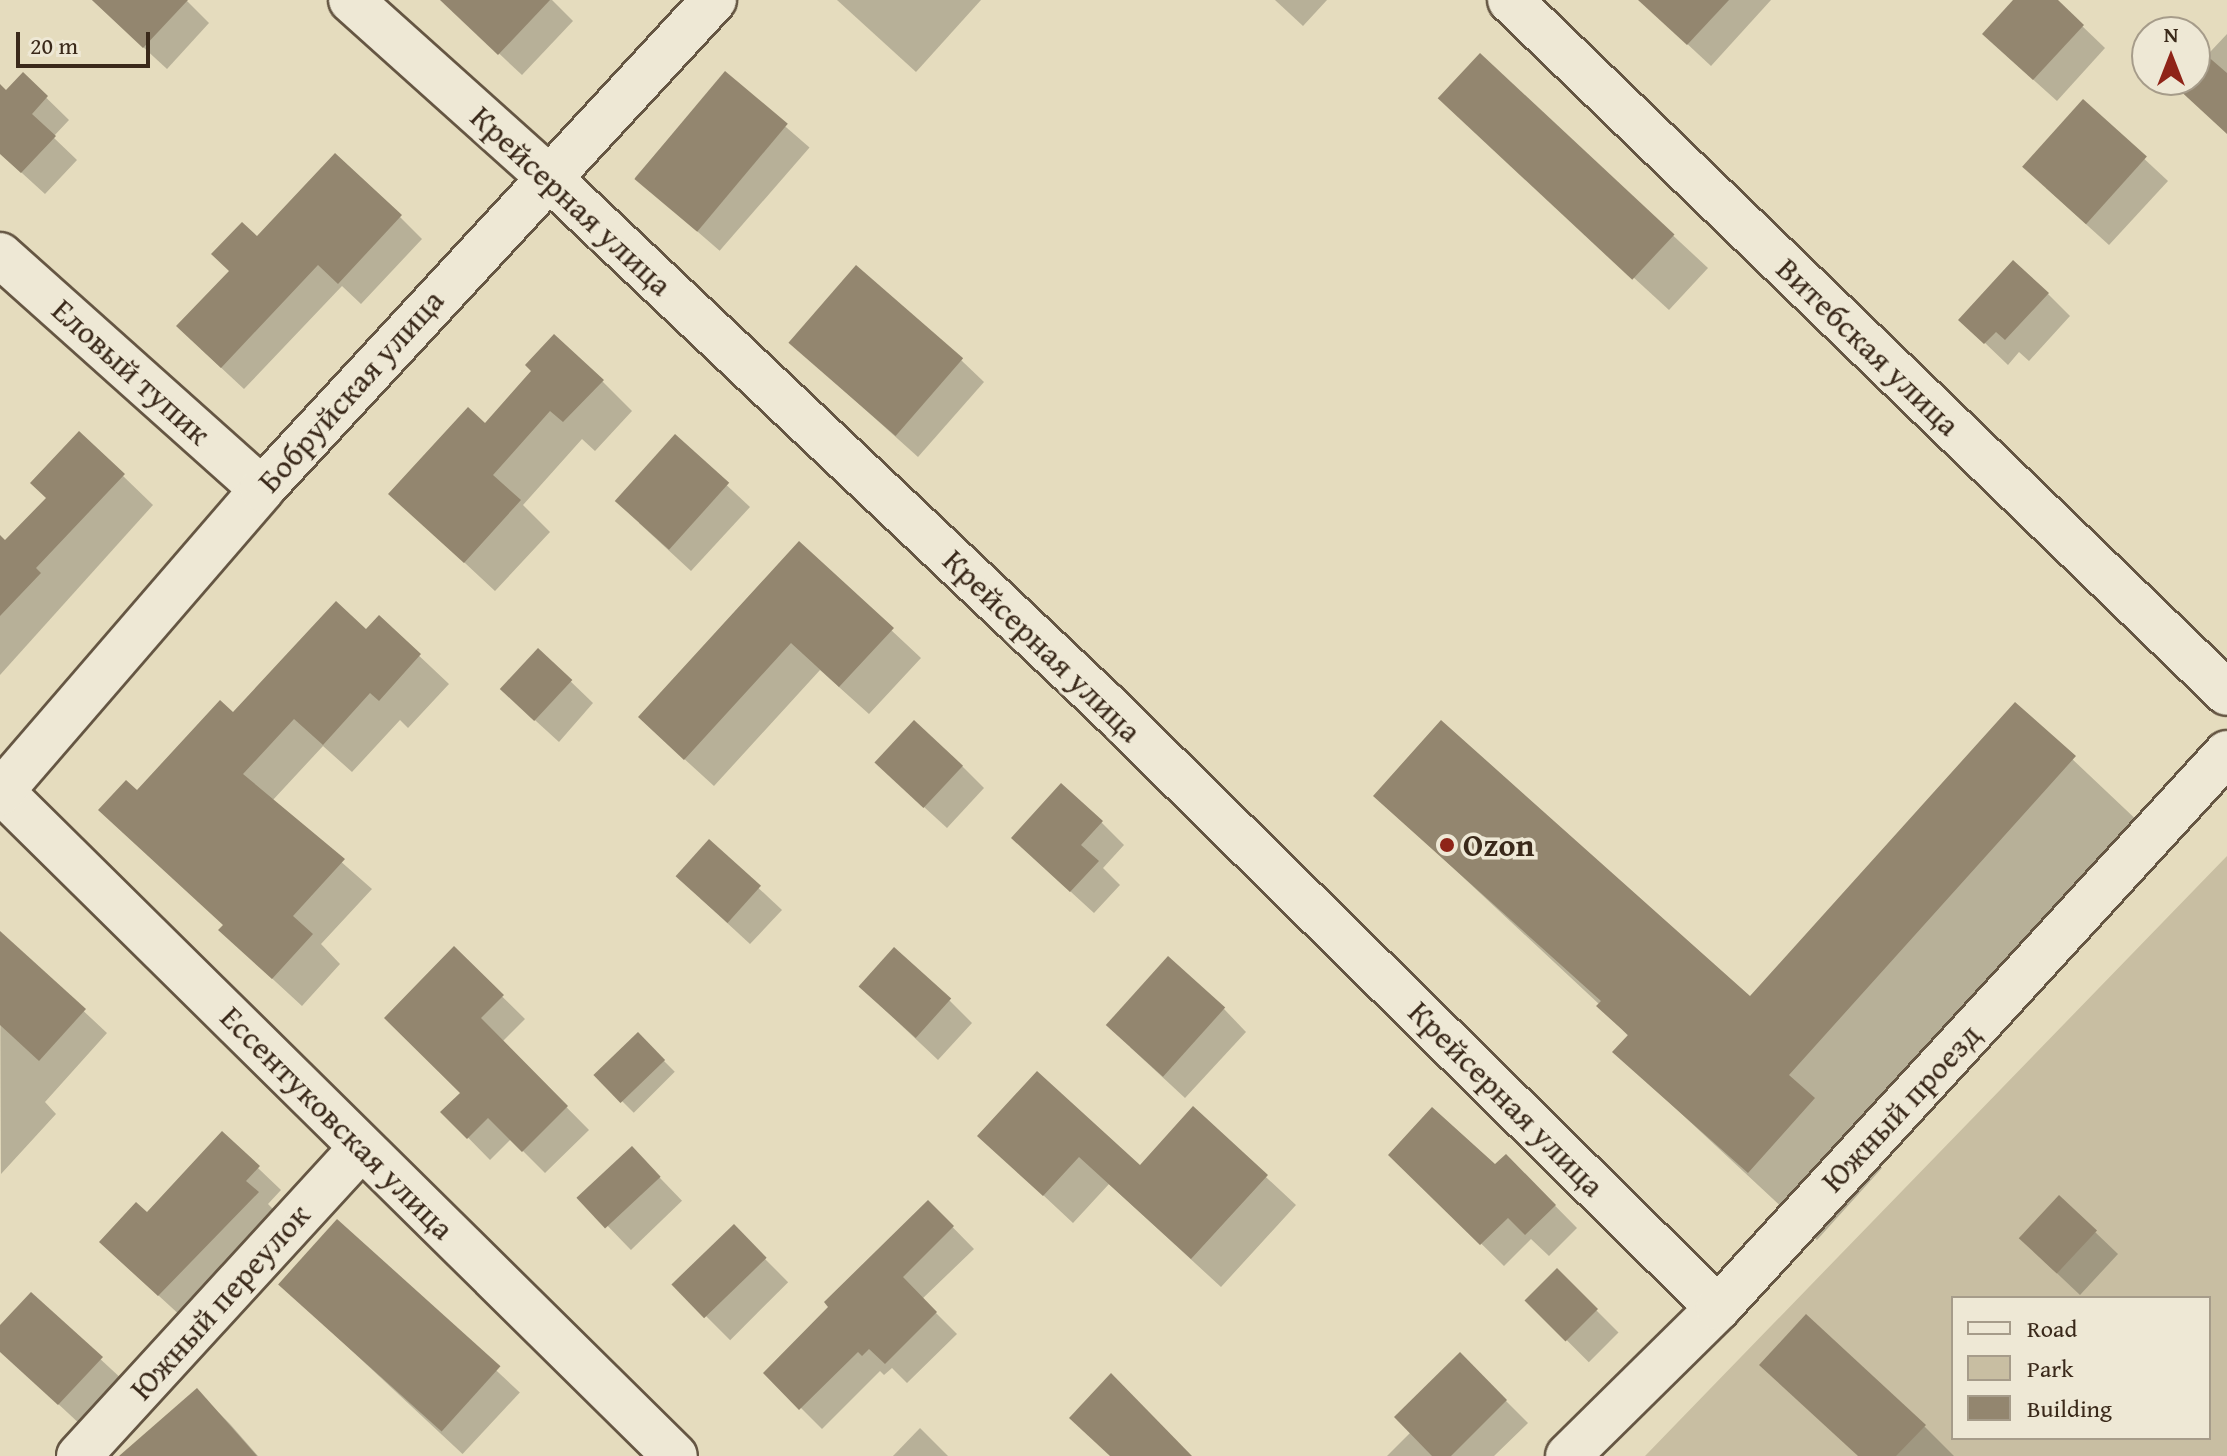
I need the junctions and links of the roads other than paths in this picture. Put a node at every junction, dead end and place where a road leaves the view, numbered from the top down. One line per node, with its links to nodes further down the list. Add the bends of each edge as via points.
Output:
1 (351, 0): 4 (street, Крейсерная улица)
2 (714, 0): 4 (street, Бобруйская улица)
3 (1510, 0): 7 (street, Витебская улица)
4 (547, 176): 6 (street, Бобруйская улица); 11 (street, Крейсерная улица, via 1106,705)
5 (0, 255): 6 (street, Еловый тупик)
6 (262, 489): 9 (street, Бобруйская улица)
7 (2227, 693)
8 (2227, 753): 11 (street, Южный проезд)
9 (1, 791): 10 (street, Ессентуковская улица)
10 (361, 1148): 12 (street, Южный переулок); 13 (street, Ессентуковская улица)
11 (1718, 1308): 14 (street, Южный проезд)
12 (79, 1456)
13 (675, 1456)
14 (1568, 1456)

